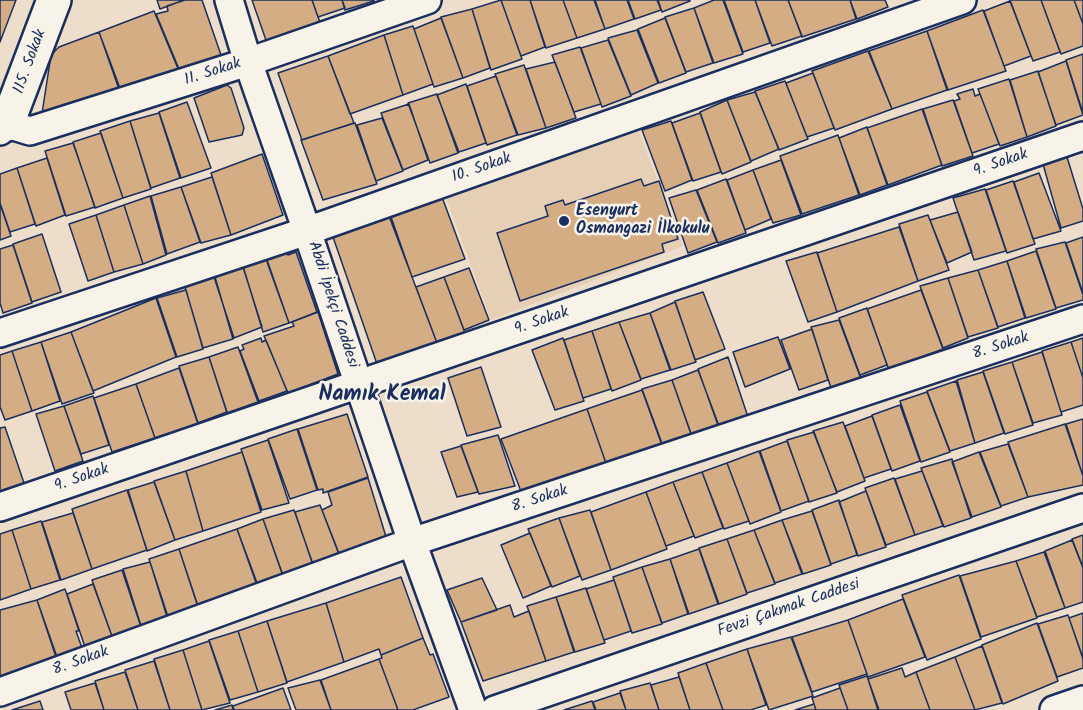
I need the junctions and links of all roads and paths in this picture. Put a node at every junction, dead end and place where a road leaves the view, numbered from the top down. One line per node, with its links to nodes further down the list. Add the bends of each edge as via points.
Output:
1 (54, 0): 6 (street, 115. Sokak)
2 (229, 0): 5 (street, Abdi İpekçi Caddesi)
3 (427, 0): 5 (street, 11. Sokak)
4 (962, 0): 8 (street, 10. Sokak)
5 (248, 62): 6 (street, 11. Sokak, via 30,131); 8 (street, Abdi İpekçi Caddesi)
6 (2, 125)
7 (1083, 136): 11 (street, 9. Sokak)
8 (307, 231): 10 (street, 10. Sokak); 11 (street, Abdi İpekçi Caddesi)
9 (1083, 320): 14 (street, 8. Sokak)
10 (0, 333)
11 (358, 384): 12 (street, 9. Sokak); 14 (street, Abdi İpekçi Caddesi)
12 (0, 507)
13 (1083, 508): 18 (street, Fevzi Çakmak Caddesi)
14 (412, 542): 15 (street, 8. Sokak); 17 (street, Abdi İpekçi Caddesi)
15 (0, 692)
16 (1083, 700): 19 (street)
17 (473, 710)
18 (495, 710)
19 (1054, 710)

